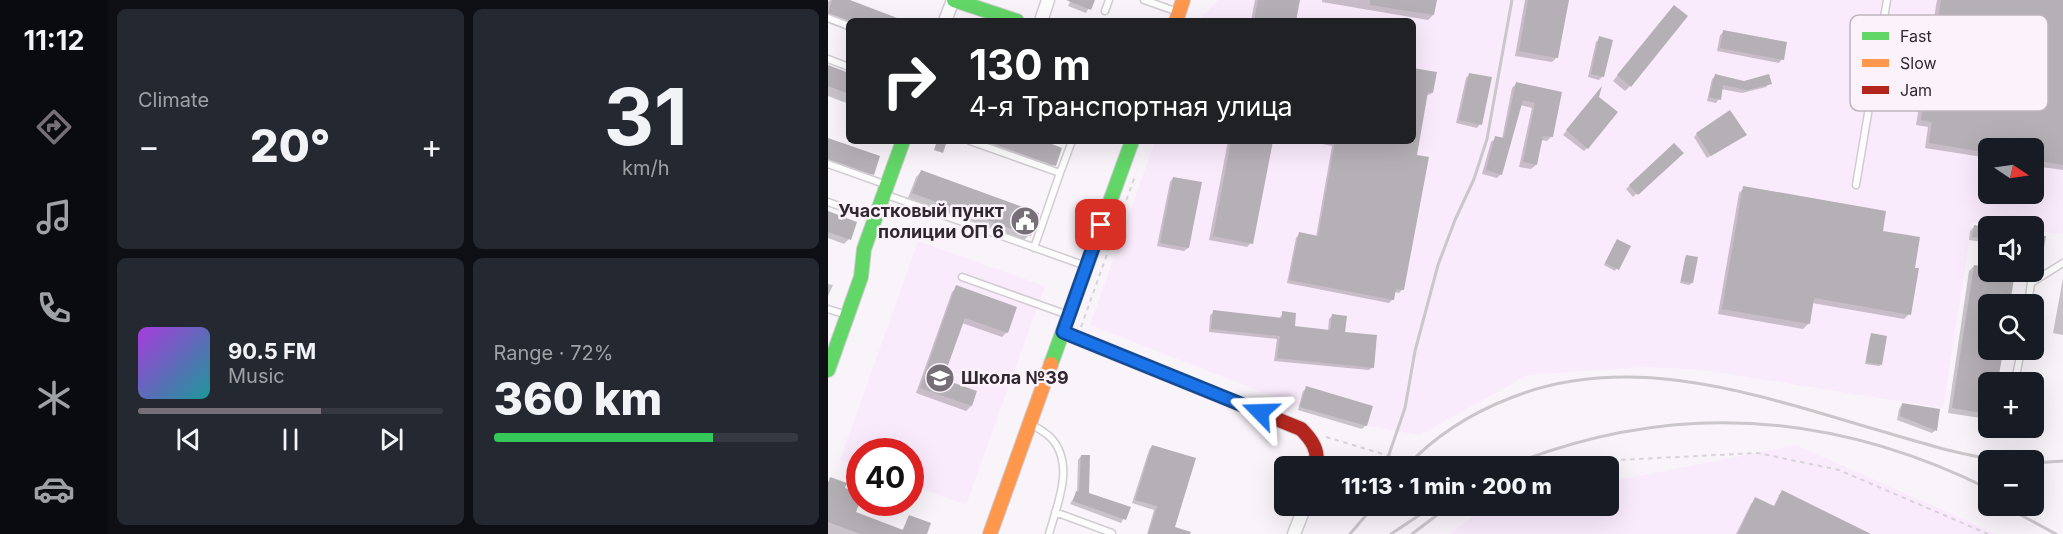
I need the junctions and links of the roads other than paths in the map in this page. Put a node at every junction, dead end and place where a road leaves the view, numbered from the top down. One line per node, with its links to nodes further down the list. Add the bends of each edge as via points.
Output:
1 (954, 0): 10 (street); 11 (street)
2 (1048, 0): 12 (street)
3 (1109, 0): 6 (lane)
4 (1144, 0): 7 (lane)
5 (1887, 0): 8 (lane)
6 (1105, 11)
7 (1179, 11)
8 (1884, 15)
9 (828, 18): 13 (lane)
10 (946, 18)
11 (1008, 18)
12 (1042, 18)
13 (846, 25)
14 (828, 59): 15 (lane)
15 (846, 66)
16 (1868, 111): 23 (lane)
17 (902, 144): 24 (street)
18 (978, 144): 22 (lane)
19 (1071, 144): 22 (lane)
20 (1131, 144): 29 (street)
21 (828, 164): 24 (lane)
22 (1060, 173): 27 (lane)
23 (1856, 185)
24 (885, 190): 27 (lane); 34 (street, via 864,249 861,276)
25 (828, 202): 26 (lane)
26 (839, 206)
27 (1034, 248): 29 (lane)
28 (2063, 263): 31 (lane, via 2031,283)
29 (1086, 266): 33 (street)
30 (962, 277): 33 (lane)
31 (2029, 294)
32 (828, 309): 34 (lane)
33 (1069, 315): 35 (street)
34 (848, 316): 36 (street)
35 (1063, 332): 37 (street); 38 (street, via 1301,429 1314,442)
36 (828, 370)
37 (1030, 423): 39 (lane, via 1051,438 1060,453 1063,486); 41 (street)
38 (1318, 456)
39 (1055, 512): 42 (lane); 43 (lane)
40 (1301, 516): 44 (street)
41 (990, 534)
42 (1049, 534)
43 (1112, 534)
44 (1294, 534)

